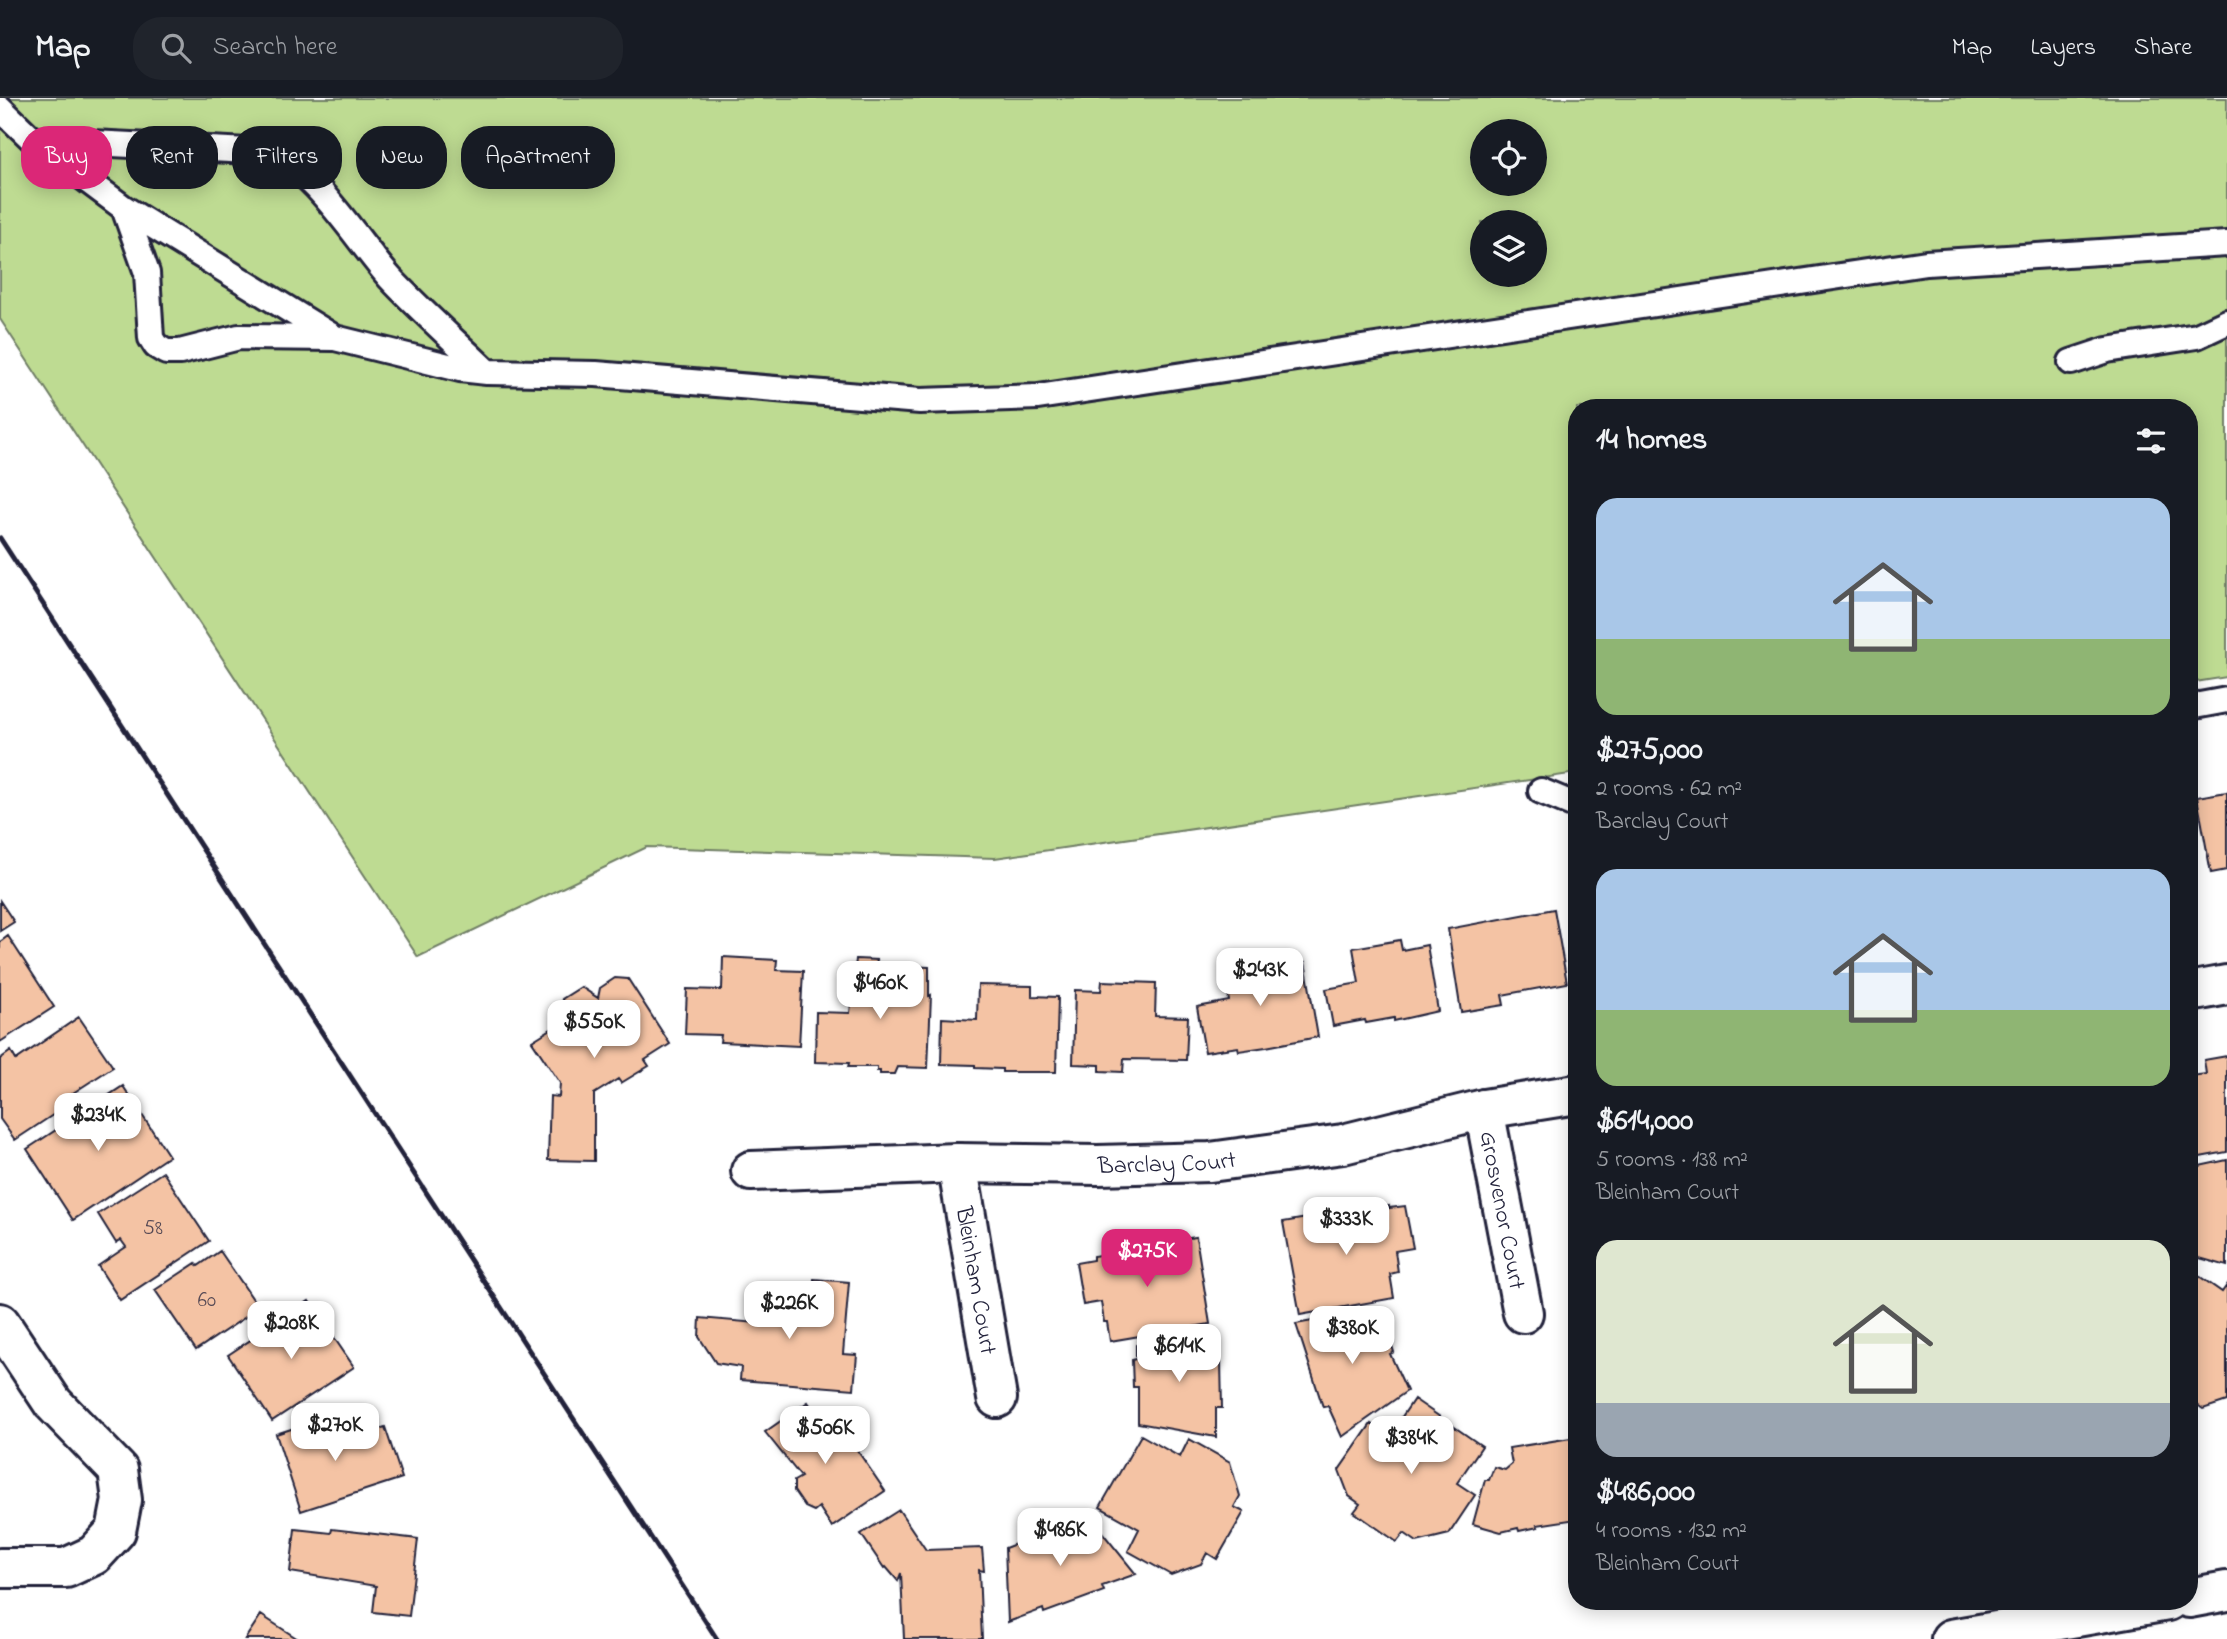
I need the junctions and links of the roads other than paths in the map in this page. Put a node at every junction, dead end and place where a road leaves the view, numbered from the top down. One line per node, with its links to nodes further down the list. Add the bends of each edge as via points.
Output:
1 (0, 108): 2 (lane)
2 (21, 128)
3 (112, 144): 10 (lane, via 281,156 365,243 390,277)
4 (99, 189): 5 (lane)
5 (124, 208): 8 (lane); 8 (lane, via 147,273 151,338 156,346 180,352 239,337)
6 (2227, 244): 10 (lane, via 1926,263 1038,397 920,401 596,374)
7 (2227, 322): 9 (lane, via 2197,336 2107,350)
8 (335, 338): 10 (lane)
9 (2071, 362)
10 (487, 372)
11 (2227, 700): 12 (lane)
12 (2198, 705)
13 (1541, 791): 14 (lane)
14 (1568, 802)
15 (2227, 985): 16 (street)
16 (2198, 990)
17 (1568, 1095): 18 (street, Barclay Court)
18 (1484, 1109): 19 (street, Barclay Court, via 1343,1144 1210,1163); 21 (street, Grosvenor Court)
19 (957, 1164): 20 (street, Barclay Court); 23 (street, Bleinham Court)
20 (751, 1171)
21 (1523, 1312)
22 (0, 1324): 24 (street, via 53,1403 118,1470 122,1500 116,1531 94,1555 66,1568)
23 (997, 1398)
24 (0, 1568)
25 (2227, 1591): 26 (street)
26 (2198, 1596)
27 (2117, 1610): 28 (street)
28 (1951, 1639)

